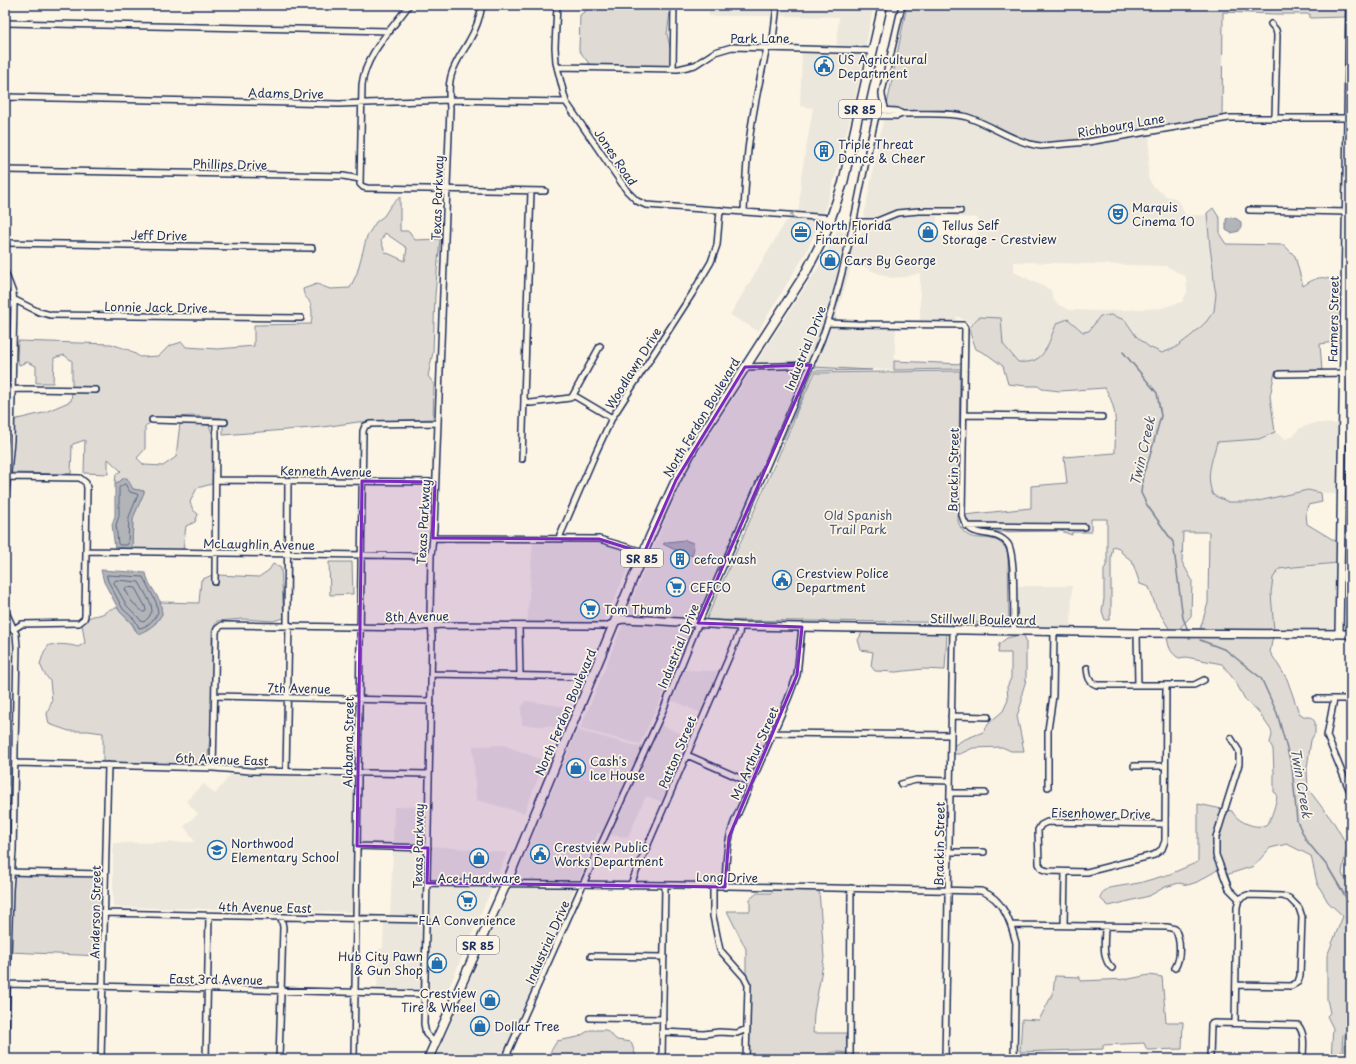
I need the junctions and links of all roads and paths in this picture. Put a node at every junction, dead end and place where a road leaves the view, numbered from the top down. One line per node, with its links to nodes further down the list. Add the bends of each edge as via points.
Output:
1 (409, 5): 11 (street)
2 (482, 5): 17 (street, Texas Parkway, via 472,36 454,66)
3 (557, 5): 14 (street, Jones Road)
4 (674, 5): 15 (street)
5 (776, 5): 12 (street)
6 (883, 5): 13 (main road, North Ferdon Boulevard / SR 85)
7 (902, 5): 20 (street, via 881,96)
8 (1350, 5): 25 (street, Farmers Street)
9 (5, 23): 11 (street)
10 (1271, 24): 24 (street, via 1276,30 1277,42)
11 (390, 31): 19 (street, via 366,69)
12 (769, 48): 13 (street, Park Lane); 15 (street, Park Lane, via 725,48 695,65); 34 (street, via 751,128)
13 (873, 51): 21 (main road, North Ferdon Boulevard / SR 85)
14 (557, 67): 15 (street, Park Lane); 18 (street, Jones Road)
15 (673, 69)
16 (5, 97): 19 (street, Adams Drive); 26 (street)
17 (449, 100): 18 (street, Adams Drive); 19 (street, Adams Drive); 29 (street, Texas Parkway)
18 (566, 102): 32 (street, Jones Road, via 627,191 637,201 646,204)
19 (362, 104): 28 (street)
20 (885, 111): 21 (street, Richbourg Lane); 22 (street, Richbourg Lane, via 897,111)
21 (859, 112): 23 (street, Richbourg Lane); 37 (main road, North Ferdon Boulevard / SR 85, via 843,183)
22 (902, 114): 23 (street, Richbourg Lane); 24 (street, Richbourg Lane, via 964,116 1021,141 1041,146 1088,142 1216,119)
23 (876, 116): 38 (street, Industrial Drive)
24 (1274, 118): 25 (street, Richbourg Lane)
25 (1348, 118): 36 (street, Farmers Street)
26 (5, 122)
27 (5, 170): 28 (street, Phillips Drive)
28 (360, 178): 29 (street, via 360,184 367,188)
29 (447, 190): 30 (street); 63 (street, Texas Parkway)
30 (531, 191): 31 (street); 56 (street)
31 (545, 191)
32 (720, 210): 34 (street, Jones Road); 59 (street, Woodlawn Drive, via 717,245 711,262)
33 (1249, 210): 36 (street)
34 (744, 211): 37 (street, Jones Road, one-way to 34)
35 (960, 211): 38 (street, via 897,213 875,222)
36 (1347, 212): 42 (street, Farmers Street)
37 (831, 218): 48 (main road, North Ferdon Boulevard / SR 85, via 805,274)
38 (854, 222): 45 (street, Industrial Drive)
39 (5, 243): 40 (street, Jeff Drive)
40 (312, 248)
41 (5, 272): 43 (street)
42 (1348, 288): 49 (street, Farmers Street)
43 (14, 299): 44 (street, Lonnie Jack Drive, via 39,312 52,315); 53 (street)
44 (301, 318)
45 (828, 323): 47 (street, Industrial Drive); 57 (street, Brackin Street, via 963,325)
46 (600, 346): 55 (street)
47 (811, 365): 48 (street); 84 (street, Industrial Drive)
48 (746, 366): 76 (main road, North Ferdon Boulevard / SR 85, via 687,460)
49 (1343, 373): 50 (street); 51 (street); 97 (street, Farmers Street)
50 (1351, 373)
51 (1280, 374)
52 (5, 390): 53 (street)
53 (12, 390): 54 (street); 65 (street, via 11,440)
54 (96, 390)
55 (573, 395): 56 (street, via 570,398 531,403 526,402); 59 (street)
56 (524, 398): 64 (street)
57 (964, 415): 58 (street); 70 (street, Brackin Street, via 962,515)
58 (1102, 417)
59 (612, 418): 74 (street, Woodlawn Drive)
60 (152, 420): 61 (street)
61 (216, 422): 62 (street); 66 (street)
62 (225, 422)
63 (438, 423): 68 (street, Alabama Street, via 364,426); 69 (street, Texas Parkway)
64 (522, 459)
65 (6, 477): 72 (street); 75 (street, via 85,480)
66 (216, 480): 67 (street, Kenneth Avenue); 77 (street)
67 (288, 481): 68 (street, Kenneth Avenue); 78 (street)
68 (362, 481): 69 (street, Kenneth Avenue); 79 (street, Alabama Street)
69 (435, 482): 73 (street, Texas Parkway)
70 (966, 526): 71 (street); 94 (street, Brackin Street, via 974,532 996,535 1009,547 1013,559)
71 (1084, 527)
72 (5, 529)
73 (433, 538): 74 (street); 80 (street, Texas Parkway)
74 (559, 538): 76 (street, via 605,539)
75 (86, 551): 77 (street, McLaughlin Avenue); 92 (street, via 83,620 75,623 22,624)
76 (644, 552): 83 (main road, North Ferdon Boulevard / SR 85)
77 (215, 553): 78 (street, McLaughlin Avenue); 81 (street)
78 (288, 554): 79 (street, McLaughlin Avenue); 85 (street)
79 (361, 555): 80 (street, McLaughlin Avenue); 86 (street, Alabama Street)
80 (430, 556): 87 (street, Texas Parkway)
81 (215, 582)
82 (5, 610): 92 (street)
83 (616, 621): 84 (street, Stillwell Boulevard, via 624,619); 88 (street, 8th Avenue, via 605,626); 102 (main road, North Ferdon Boulevard / SR 85)
84 (698, 624): 89 (street, Stillwell Boulevard); 146 (street, Industrial Drive, via 661,714)
85 (288, 625): 86 (street, 8th Avenue); 106 (street, 8th Avenue, via 219,627 216,633); 107 (street)
86 (360, 626): 87 (street, 8th Avenue); 108 (street, Alabama Street)
87 (432, 626): 88 (street, 8th Avenue); 100 (street, Texas Parkway)
88 (519, 626): 101 (street)
89 (740, 626): 90 (street, Stillwell Boulevard); 118 (street, Patton Street, via 739,634)
90 (802, 628): 93 (street, Stillwell Boulevard); 115 (street, Mc Arthur Street, via 797,675)
91 (5, 629): 92 (street)
92 (14, 629): 119 (street, via 17,637)
93 (953, 630): 94 (street, Stillwell Boulevard); 113 (street, Brackin Street)
94 (1014, 630): 95 (street, Stillwell Boulevard)
95 (1054, 631): 96 (street, Stillwell Boulevard); 130 (street, via 1053,696 1048,730)
96 (1137, 633): 97 (street, Stillwell Boulevard); 104 (street)
97 (1339, 634): 98 (street, Stillwell Boulevard)
98 (1351, 634)
99 (1087, 668): 104 (street, via 1089,679 1097,685)
100 (431, 674): 101 (street); 112 (street, Texas Parkway)
101 (520, 675): 102 (street)
102 (592, 677): 145 (main road, North Ferdon Boulevard / SR 85)
103 (1204, 680): 105 (street, via 1194,685)
104 (1138, 685): 105 (street)
105 (1166, 685): 122 (street, Eisenhower Drive)
106 (215, 696): 107 (street, 7th Avenue); 123 (street)
107 (288, 697): 108 (street, 7th Avenue); 124 (street)
108 (359, 699): 112 (street, 7th Avenue); 125 (street, Alabama Street)
109 (1316, 699): 110 (street)
110 (1334, 699): 111 (street); 133 (street, via 1327,736)
111 (1351, 699)
112 (431, 701): 126 (street, Texas Parkway)
113 (951, 716): 114 (street); 116 (street, Brackin Street)
114 (988, 717)
115 (773, 734): 116 (street); 128 (street, Mc Arthur Street)
116 (951, 735): 127 (street, Brackin Street)
117 (1231, 738): 153 (street, via 1239,751 1239,764 1216,837 1216,854 1229,889)
118 (687, 755): 128 (street); 147 (street, Patton Street)
119 (15, 763): 120 (street, 6th Avenue East); 135 (street)
120 (108, 765): 123 (street, 6th Avenue East); 143 (street, Anderson Street)
121 (1134, 766): 122 (street)
122 (1165, 766): 136 (street, Eisenhower Drive)
123 (213, 768): 124 (street, 6th Avenue East)
124 (286, 771): 125 (street, 6th Avenue East)
125 (358, 773): 126 (street, 6th Avenue East); 137 (street, Alabama Street)
126 (429, 774): 138 (street, Texas Parkway)
127 (950, 781): 129 (street, via 916,780); 131 (street, Brackin Street)
128 (751, 783): 150 (street, Mc Arthur Street, via 729,837)
129 (901, 784)
130 (1048, 787)
131 (950, 793): 132 (street); 139 (street, Brackin Street)
132 (985, 793)
133 (1351, 794)
134 (5, 808): 135 (street)
135 (13, 808): 141 (street, via 13,851)
136 (1165, 824): 142 (street, Eisenhower Drive, via 1165,841 1162,849 1154,855 1087,872); 142 (street, Eisenhower Drive, via 1047,822 1038,830 1039,864 1042,869 1048,871)
137 (357, 846): 138 (street); 157 (street, Alabama Street)
138 (428, 848): 144 (street, Texas Parkway)
139 (948, 852): 140 (street); 152 (street, Brackin Street)
140 (984, 852)
141 (8, 872): 143 (street); 166 (street)
142 (1065, 872): 160 (street)
143 (105, 874): 154 (street, Anderson Street)
144 (427, 883): 145 (street, Long Drive); 158 (street, Texas Parkway)
145 (506, 884): 146 (street, Long Drive); 178 (main road, North Ferdon Boulevard / SR 85)
146 (583, 885): 147 (street, Long Drive); 185 (street, Industrial Drive)
147 (630, 886): 148 (street, Long Drive)
148 (665, 886): 149 (street, Long Drive); 163 (street)
149 (713, 886): 150 (street, Long Drive); 176 (street, via 713,916 720,950 748,985)
150 (725, 887): 151 (street, Long Drive)
151 (851, 888): 152 (street, Long Drive); 188 (street)
152 (948, 890): 159 (street, Long Drive, via 976,890 989,894 1005,913); 189 (street, Brackin Street)
153 (1239, 899): 167 (street); 167 (street, via 1247,895 1282,896 1289,898 1299,908 1302,917 1300,976 1298,982 1291,986)
154 (105, 913): 155 (street, 4th Avenue East); 168 (street, Anderson Street)
155 (209, 916): 156 (street, 4th Avenue East); 169 (street)
156 (281, 917): 157 (street, 4th Avenue East); 170 (street)
157 (356, 918): 158 (street, 4th Avenue East); 171 (street, Alabama Street)
158 (426, 920): 172 (street, Texas Parkway)
159 (1011, 925): 160 (street); 190 (street, Long Drive, via 1016,943)
160 (1064, 925): 161 (street)
161 (1105, 927): 164 (street, via 1105,958); 165 (street, via 1175,929 1178,935 1179,958)
162 (591, 956): 163 (street)
163 (664, 957): 174 (street)
164 (1112, 968)
165 (1175, 968)
166 (7, 984): 168 (street, East 3rd Avenue); 179 (street)
167 (1236, 985): 175 (street)
168 (103, 986): 169 (street, East 3rd Avenue); 180 (street, Anderson Street)
169 (208, 989): 170 (street, East 3rd Avenue); 181 (street)
170 (281, 990): 171 (street, East 3rd Avenue); 182 (street)
171 (355, 992): 172 (street, East 3rd Avenue); 183 (street, Alabama Street)
172 (424, 994): 178 (street, Texas Parkway, via 426,1034)
173 (590, 1018): 174 (street)
174 (663, 1019): 177 (street)
175 (1235, 1024): 191 (street, via 1210,1024); 192 (street, via 1298,1025 1304,1038)
176 (747, 1029): 177 (street, via 737,1033); 187 (street)
177 (663, 1032): 186 (street)
178 (435, 1043): 184 (main road, North Ferdon Boulevard / SR 85)
179 (5, 1059)
180 (101, 1059)
181 (206, 1059)
182 (279, 1059)
183 (354, 1059)
184 (428, 1059)
185 (505, 1059)
186 (662, 1059)
187 (746, 1059)
188 (850, 1059)
189 (945, 1059)
190 (1014, 1059)
191 (1210, 1059)
192 (1303, 1059)

